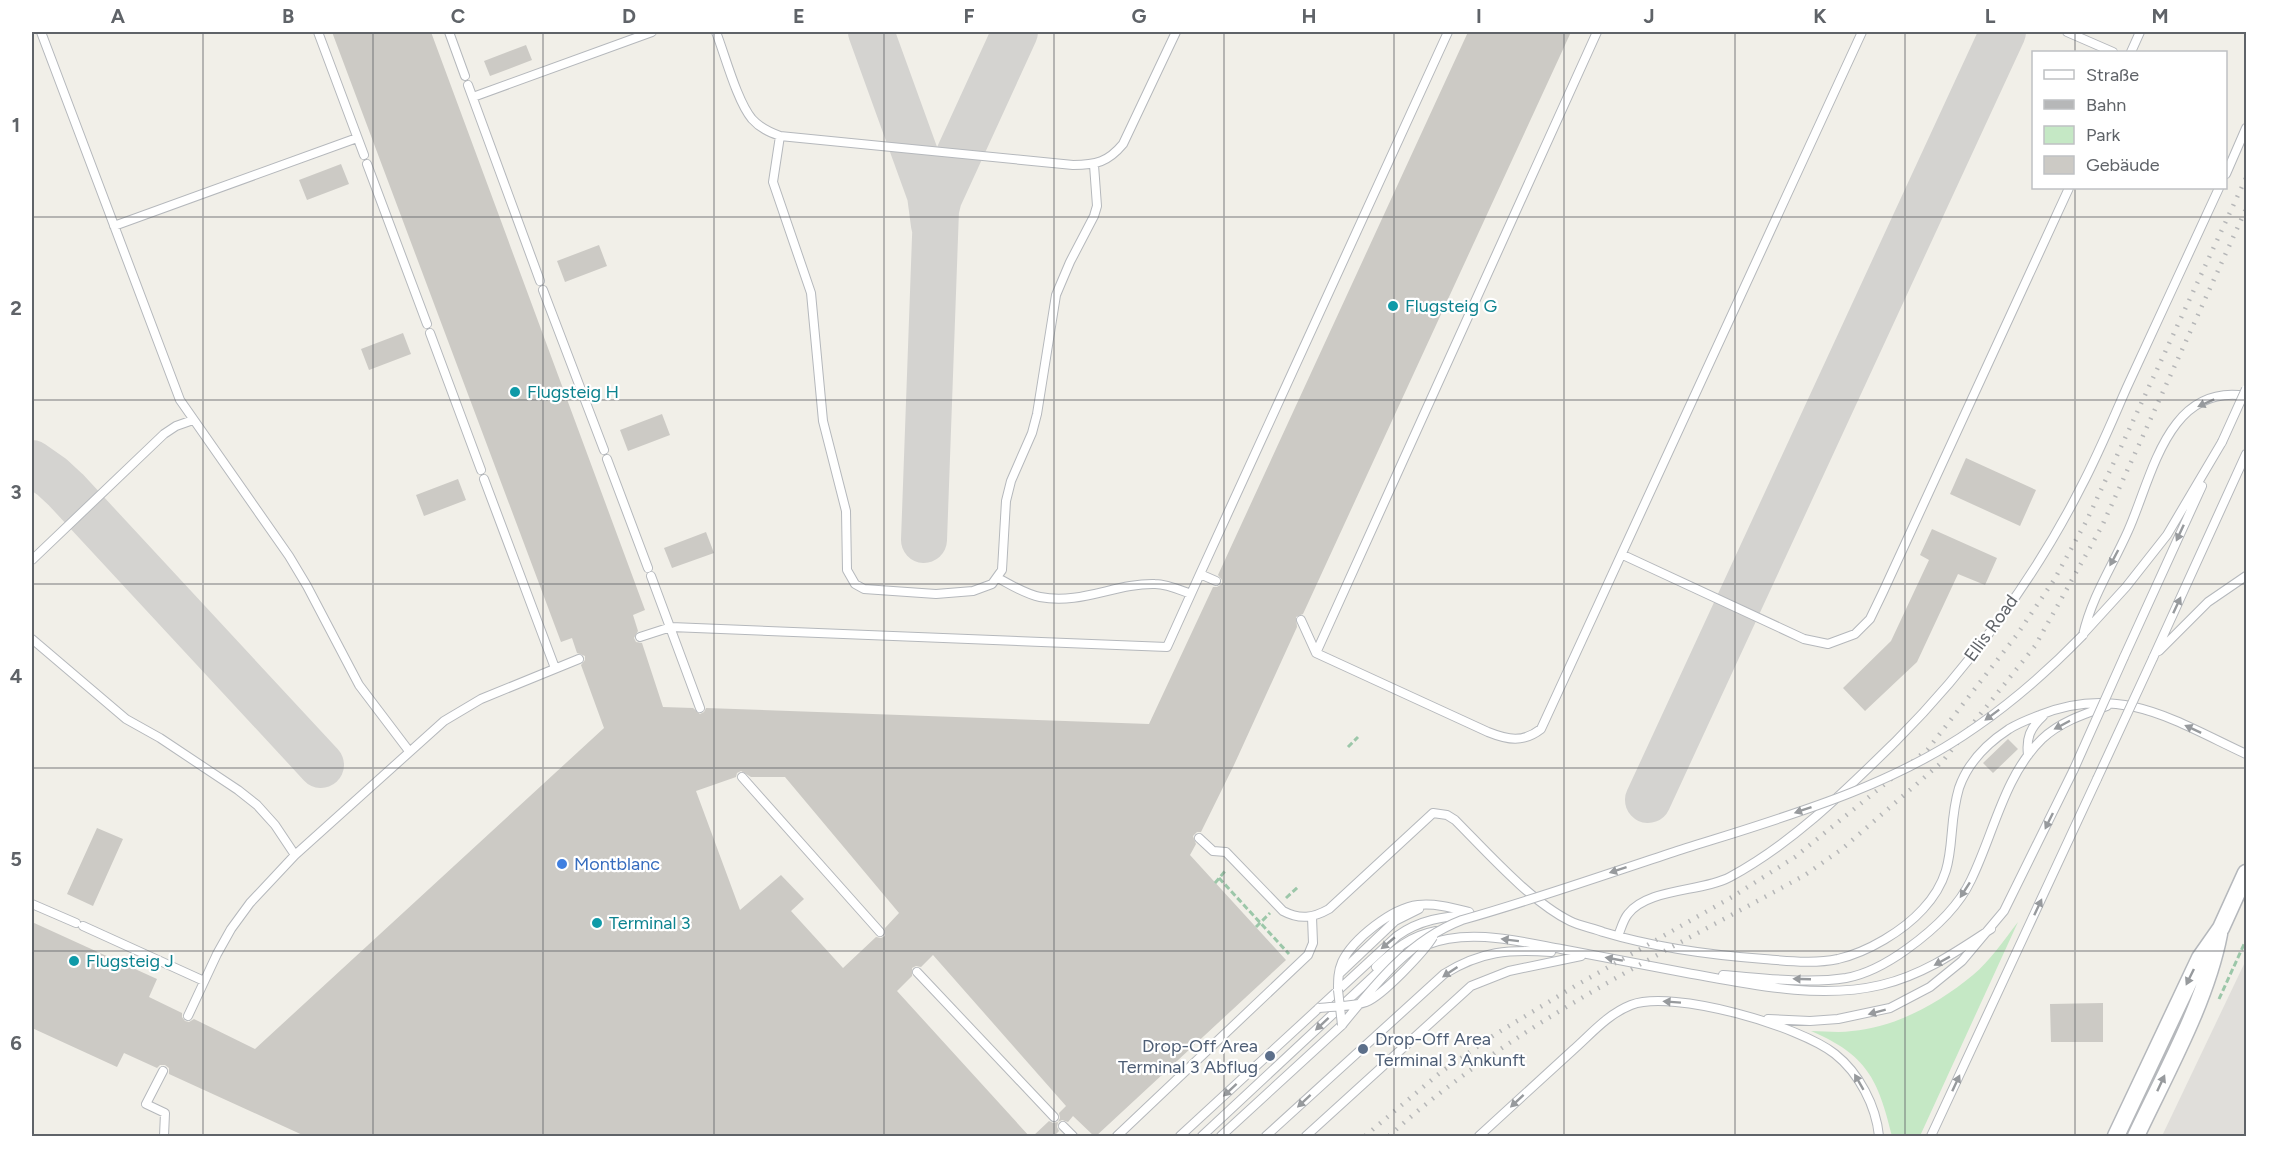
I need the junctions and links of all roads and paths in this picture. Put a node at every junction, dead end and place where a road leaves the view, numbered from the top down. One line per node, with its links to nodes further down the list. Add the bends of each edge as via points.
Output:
1 (41, 32): 22 (lane)
2 (318, 32): 17 (lane)
3 (449, 32): 14 (lane)
4 (652, 32): 14 (lane)
5 (716, 32): 16 (lane, via 744,108 761,127)
6 (1176, 32): 18 (lane, via 1123,144 1115,154)
7 (1448, 32): 30 (lane)
8 (1597, 32): 40 (lane)
9 (1862, 32): 28 (lane)
10 (2067, 32): 12 (lane)
11 (2140, 32): 13 (lane)
12 (2111, 51)
13 (2131, 51)
14 (473, 97): 36 (lane)
15 (2247, 128): 19 (lane)
16 (780, 136): 18 (lane); 32 (lane, via 773,182 811,293 823,421 843,497 850,577 864,589 936,594 973,591)
17 (357, 138): 22 (lane); 43 (lane)
18 (1094, 165): 32 (lane, via 1097,206 1056,295 1037,414 1006,501 1003,563)
19 (2227, 172)
20 (2069, 189): 28 (lane, via 1883,592 1870,619 1855,634 1828,644 1804,639)
21 (2219, 189): 65 (lane, Ellis Road, via 2081,488 1996,624 1942,692 1862,774 1790,838 1728,879 1635,906)
22 (114, 226): 25 (lane, via 180,400)
23 (2247, 388): 26 (lane, bridge)
24 (2247, 396): 37 (lane, one-way to 37, via 2223,395 2208,401 2172,428 2124,540 2101,581)
25 (193, 420): 29 (lane, via 164,434); 49 (lane, via 308,586 359,685)
26 (2222, 442): 37 (lane, via 2167,535); 62 (lane, one-way to 62, bridge, via 2074,769 2013,894)
27 (2247, 454): 41 (lane, one-way to 27)
28 (1623, 555): 40 (lane, via 1545,724 1524,739 1503,738)
29 (32, 560)
30 (1200, 574): 33 (lane); 34 (lane)
31 (2247, 576): 41 (lane, via 2208,602)
32 (998, 578): 34 (lane, via 1039,597 1061,599 1158,584)
33 (1216, 581)
34 (1191, 594): 36 (lane, via 1167,647)
35 (1301, 620): 40 (lane)
36 (670, 627): 38 (lane); 45 (lane)
37 (2083, 635): 58 (lane, one-way to 58, bridge, via 2032,684 1975,728 1877,781 1808,808)
38 (640, 637)
39 (32, 639): 54 (lane, via 126,719 257,805)
40 (1316, 653)
41 (2153, 658): 92 (lane, one-way to 41, bridge)
42 (579, 659): 43 (lane)
43 (555, 668): 49 (lane, via 464,707)
44 (2115, 702): 46 (lane, via 2081,702); 50 (lane, one-way to 44, via 2160,714); 51 (lane, one-way to 51, via 2053,730)
45 (700, 708)
46 (2048, 712): 51 (lane, via 2029,733); 65 (lane, via 1995,738 1965,771 1958,791 1945,878 1921,911 1870,947 1839,959 1807,962 1696,953)
47 (1358, 737): 48 (path)
48 (1347, 747)
49 (410, 751): 54 (lane)
50 (2247, 754)
51 (2028, 755): 70 (lane, one-way to 70, via 1971,881 1944,918 1896,957 1874,969 1826,980)
52 (742, 777): 64 (lane)
53 (1199, 838): 59 (lane, via 1213,851 1226,852 1283,911 1292,916)
54 (296, 855): 71 (lane, via 231,928)
55 (2247, 873): 61 (street)
56 (1220, 878): 68 (path, via 1290,955)
57 (32, 904): 71 (lane)
58 (1481, 915): 60 (lane, bridge); 63 (lane, bridge); 72 (lane, via 1418,905 1392,913 1342,961)
59 (1312, 917): 65 (lane, via 1329,909 1433,813 1455,820 1518,882 1570,921); 68 (lane, via 1313,943)
60 (1437, 918): 66 (lane); 72 (lane, one-way to 72, via 1396,936)
61 (2221, 928): 93 (street, one-way to 93, via 2200,958); 94 (street, one-way to 61, via 2200,998)
62 (1991, 929): 70 (lane, one-way to 70, via 1923,971 1871,986 1801,989 1751,985); 76 (lane, one-way to 76, via 1962,961 1930,987 1890,1008 1810,1021)
63 (1436, 931): 66 (lane); 73 (lane, bridge, via 1416,958 1373,998)
64 (880, 932)
65 (1618, 936)
66 (1400, 944): 74 (lane)
67 (1588, 954): 70 (lane, one-way to 67); 86 (lane, one-way to 86, via 1518,940 1473,937 1432,942 1403,954 1378,972); 88 (lane, one-way to 88, via 1511,950 1456,967 1408,1005); 89 (lane, via 1509,971 1471,986)
68 (1308, 955): 84 (lane)
69 (917, 972): 80 (lane)
70 (1682, 972)
71 (204, 981): 77 (lane)
72 (1338, 990): 74 (lane, bridge); 75 (lane)
73 (1359, 1004): 74 (lane, bridge); 78 (lane, bridge)
74 (1340, 1005): 75 (lane, bridge); 78 (lane, bridge)
75 (1319, 1008): 85 (lane, one-way to 85)
76 (1729, 1012): 90 (lane, one-way to 90, via 1649,1001 1618,1012); 91 (lane, one-way to 76, via 1855,1075 1836,1054 1781,1026)
77 (188, 1016)
78 (1342, 1025): 87 (lane)
79 (163, 1071): 82 (lane, via 147,1104 165,1113)
80 (1054, 1117)
81 (1063, 1126): 83 (lane)
82 (164, 1137)
83 (1073, 1137)
84 (1117, 1137)
85 (1180, 1137)
86 (1202, 1137)
87 (1221, 1137)
88 (1266, 1137)
89 (1306, 1137)
90 (1479, 1137)
91 (1880, 1137)
92 (1931, 1137)
93 (2116, 1137)
94 (2136, 1137)

